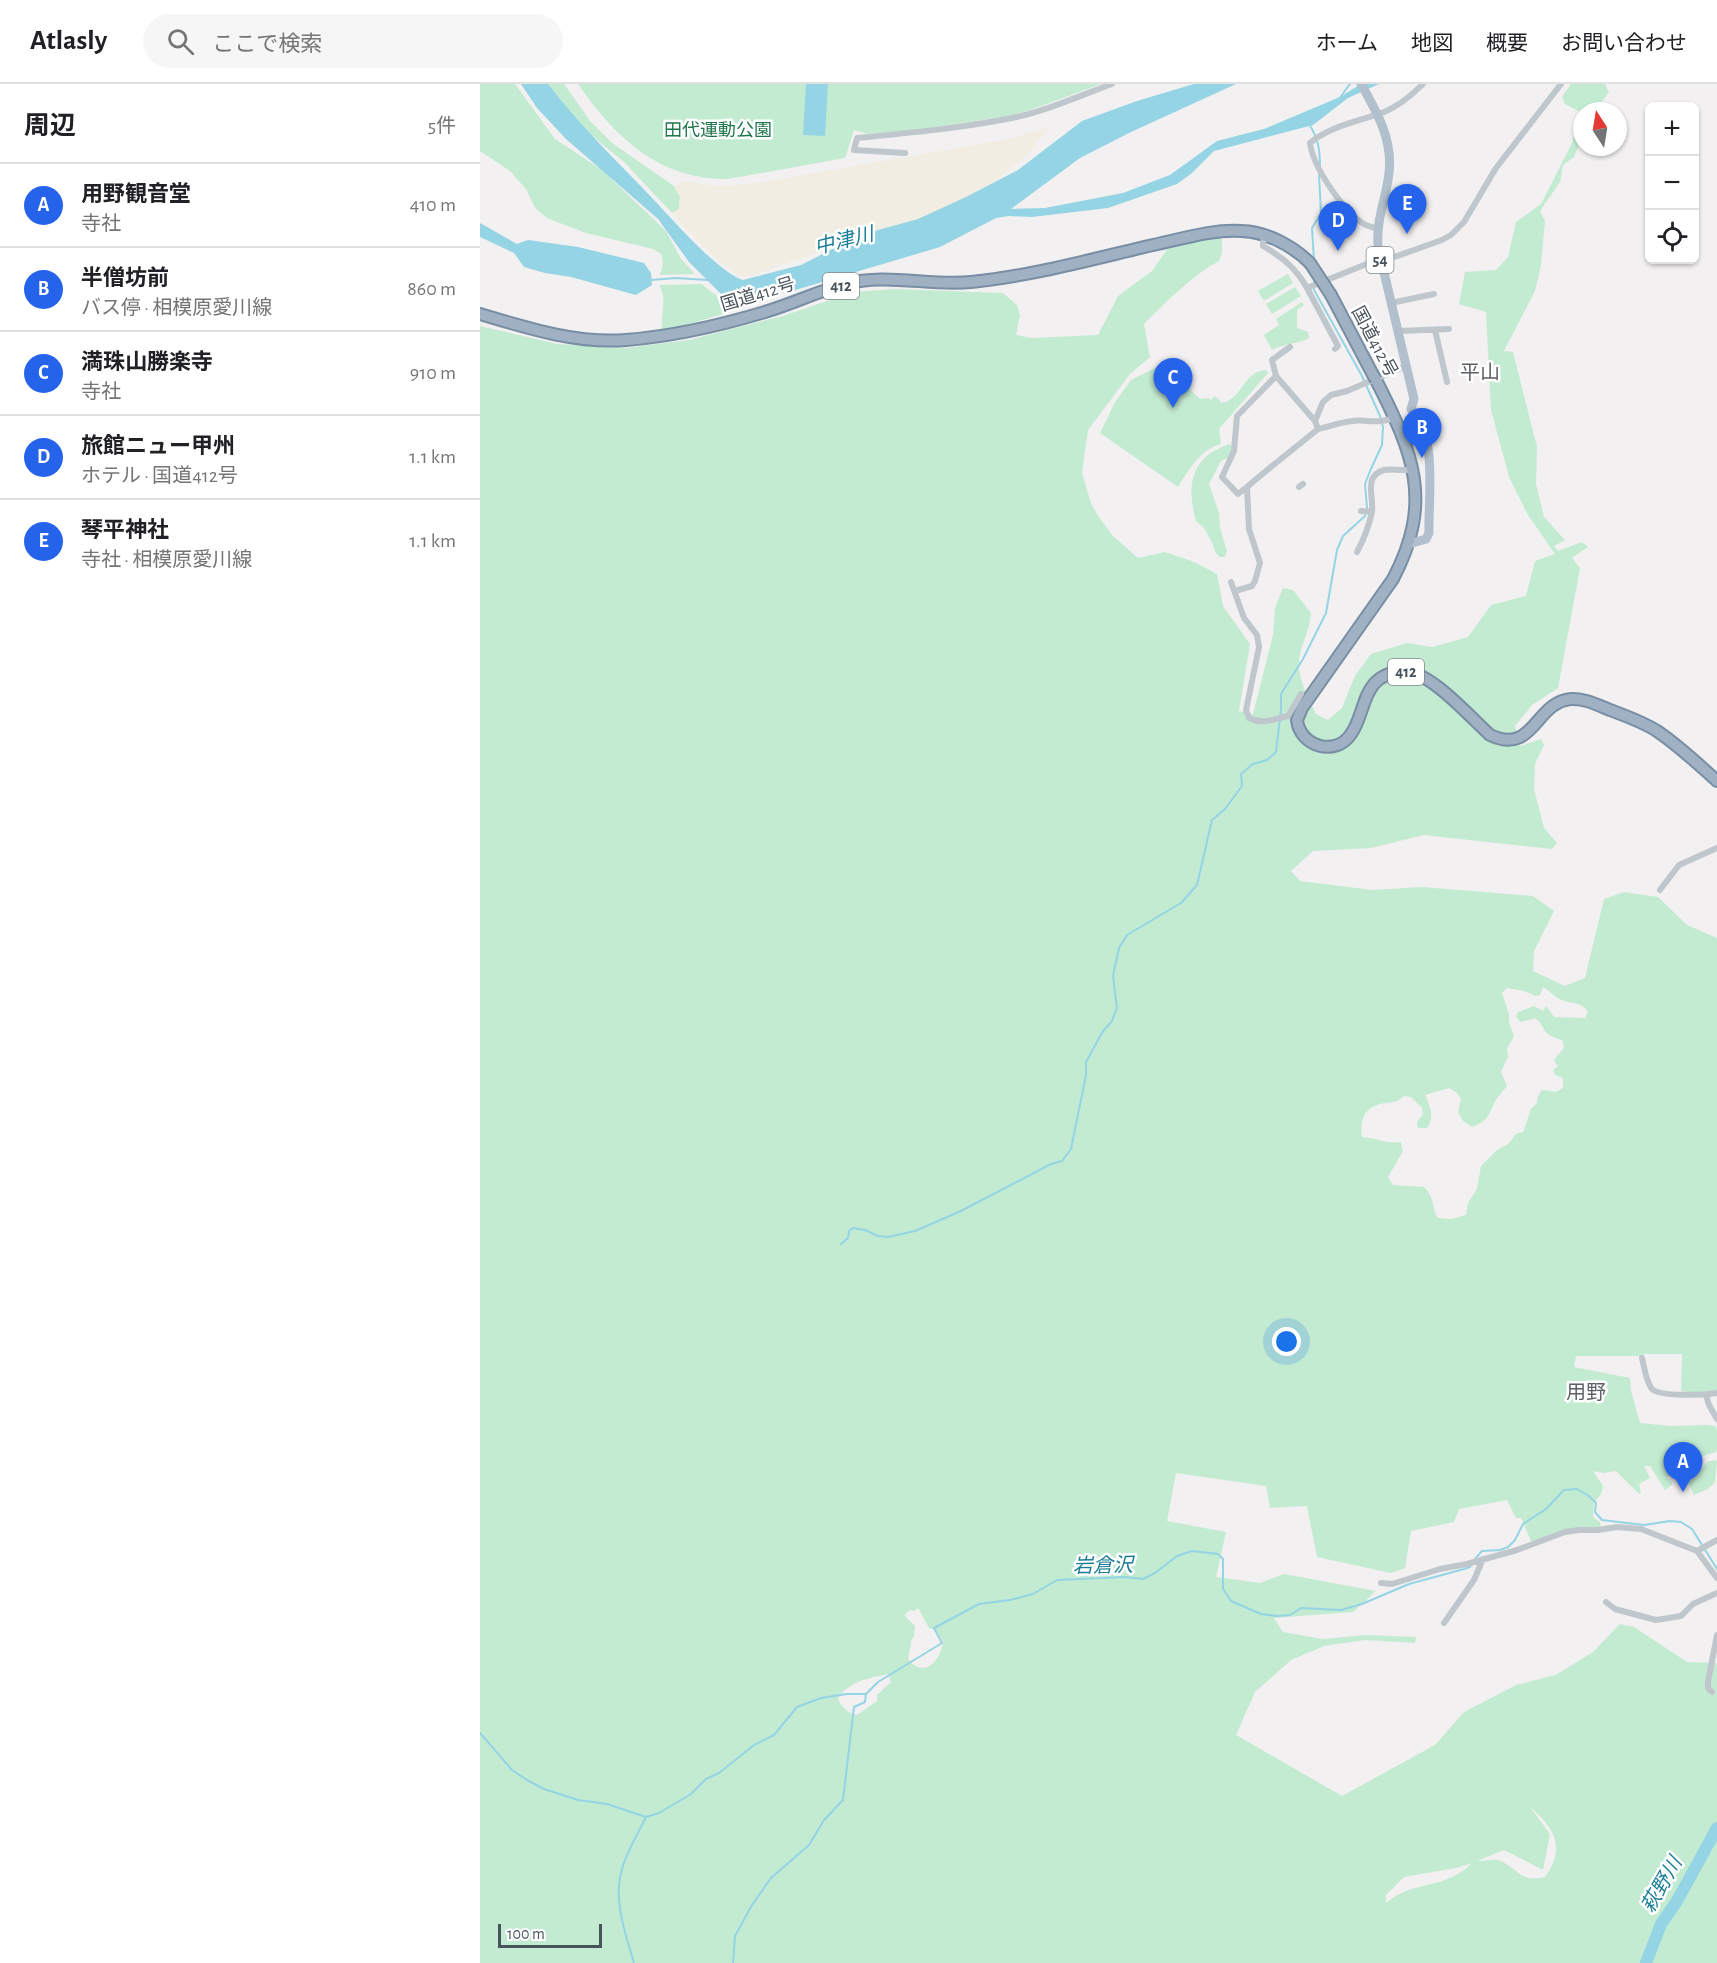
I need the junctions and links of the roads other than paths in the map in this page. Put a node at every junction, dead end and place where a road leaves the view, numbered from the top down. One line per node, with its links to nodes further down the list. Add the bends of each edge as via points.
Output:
1 (1112, 84): 6 (street, via 1013,118 857,138 854,150)
2 (1361, 84): 5 (main road, 54)
3 (1423, 84): 5 (street, via 1396,106)
4 (1561, 84): 9 (street, via 1496,168 1457,229 1442,240)
5 (1377, 112): 7 (main road, 54, via 1390,163); 7 (street, via 1321,136 1310,146 1344,206 1364,224)
6 (904, 153)
7 (1377, 229): 9 (main road, 54)
8 (1264, 236): 10 (street, via 1263,246 1292,266); 13 (highway, 国道412号 / 412, via 1243,231 1206,233 969,282 872,279 707,328 625,340 563,336); 21 (highway, 国道412号 / 412, bridge, via 1300,252 1310,263 1331,295)
9 (1380, 261): 10 (street); 12 (main road, 54)
10 (1311, 286): 18 (street, via 1338,346)
11 (1434, 294): 12 (street, via 1425,299)
12 (1391, 303): 16 (main road, 54)
13 (480, 314)
14 (1449, 329): 15 (street)
15 (1435, 330): 16 (street); 22 (street)
16 (1398, 331): 19 (main road, 54)
17 (1290, 346): 20 (street, via 1272,360)
18 (1335, 349)
19 (1406, 366): 21 (street); 23 (main road, 54, via 1414,399)
20 (1276, 376): 25 (street); 30 (street, via 1237,416 1234,450 1222,477 1238,494)
21 (1369, 380): 24 (highway, 国道412号 / 412); 25 (street, via 1327,397)
22 (1448, 382)
23 (1411, 409): 24 (main road); 33 (main road, 54, via 1419,417 1429,454 1429,533 1426,539)
24 (1390, 419): 26 (street, via 1351,421); 27 (highway, 国道412号 / 412, via 1406,445)
25 (1315, 421): 26 (street)
26 (1318, 429): 30 (street)
27 (1413, 469): 28 (street, via 1384,470); 33 (highway, 国道412号 / 412, via 1416,513)
28 (1373, 476): 29 (street); 32 (street)
29 (1363, 478)
30 (1247, 487): 36 (street, via 1250,529 1260,563 1252,586)
31 (1362, 511): 32 (street)
32 (1371, 512): 34 (street)
33 (1409, 544): 37 (highway, 国道412号 / 412, via 1393,579)
34 (1357, 552)
35 (1231, 582): 36 (street)
36 (1235, 591): 37 (street, via 1259,647 1249,718 1258,722 1288,716)
37 (1301, 699): 38 (highway, 国道412号 / 412, via 1297,720 1300,732 1310,743 1327,747 1351,735 1368,692 1380,678 1394,673 1422,675 1490,735 1507,740 1523,736 1554,705 1580,699 1656,731)
38 (1717, 781)
39 (1717, 848): 40 (street, via 1679,864)
40 (1660, 890)
41 (1642, 1358): 43 (street, via 1650,1386 1656,1391)
42 (1717, 1393): 43 (street)
43 (1706, 1395): 44 (street)
44 (1717, 1419)
45 (1717, 1540): 46 (street)
46 (1701, 1549): 47 (street, via 1641,1529 1617,1527 1572,1530); 48 (street)
47 (1481, 1559): 49 (street, via 1392,1584); 52 (street, via 1474,1580)
48 (1717, 1578)
49 (1381, 1583)
50 (1717, 1593): 51 (street, via 1693,1604 1682,1616 1656,1620 1615,1609)
51 (1606, 1602)
52 (1444, 1623)
53 (1717, 1635): 54 (street, via 1708,1683)
54 (1712, 1692)

